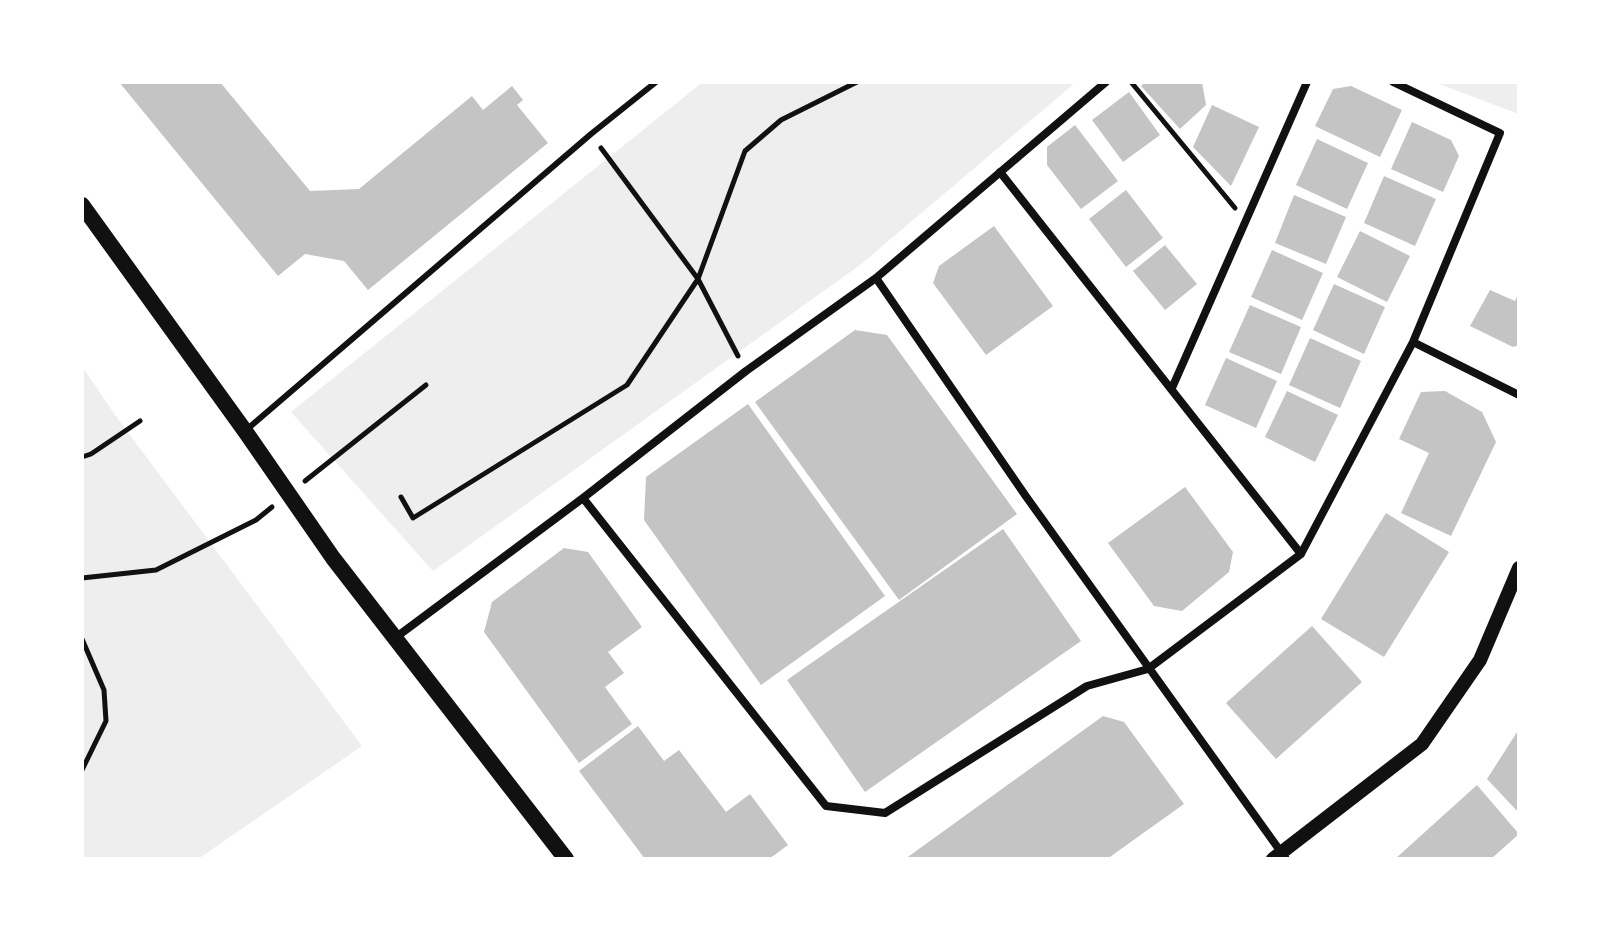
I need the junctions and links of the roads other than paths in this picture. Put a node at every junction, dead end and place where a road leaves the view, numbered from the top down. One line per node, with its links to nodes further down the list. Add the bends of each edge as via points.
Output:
1 (656, 82): 11 (lane)
2 (1106, 82): 5 (street)
3 (1307, 82): 9 (street)
4 (1393, 82): 8 (street, via 1500,133)
5 (1000, 172): 7 (street); 9 (street)
6 (82, 205): 11 (main road)
7 (876, 278): 12 (street); 16 (street)
8 (1413, 342): 10 (street); 13 (street)
9 (1172, 388): 13 (street)
10 (1519, 395)
11 (245, 431): 15 (main road)
12 (583, 498): 15 (street); 16 (street, via 826,806 885,813 1087,686)
13 (1301, 554): 16 (street)
14 (1519, 568): 17 (street, via 1480,660 1422,744)
15 (394, 638): 18 (main road)
16 (1148, 669): 17 (street)
17 (1281, 857)
18 (566, 859)

